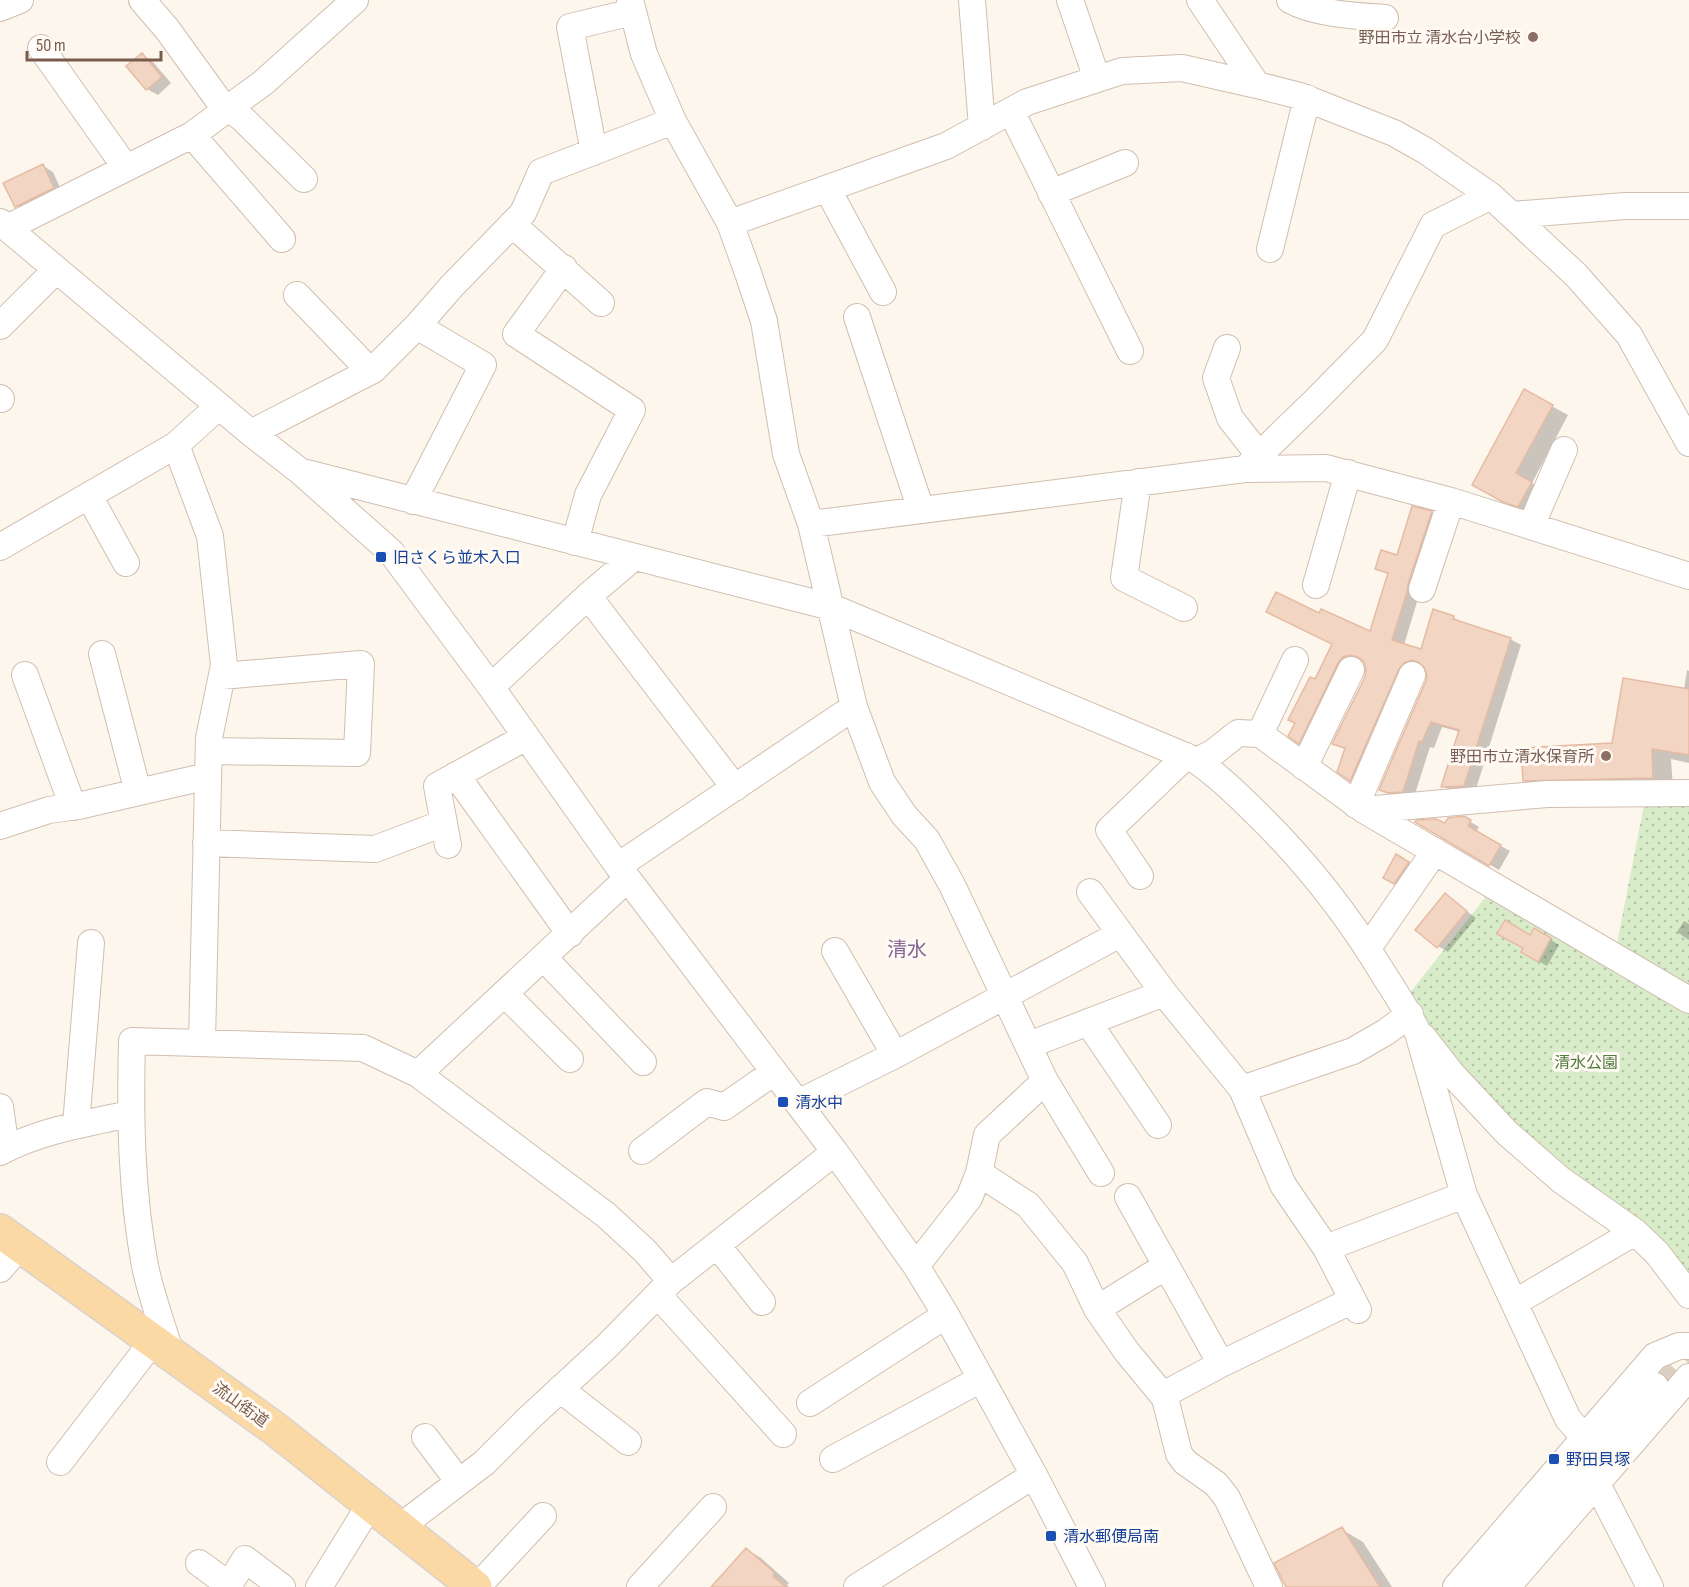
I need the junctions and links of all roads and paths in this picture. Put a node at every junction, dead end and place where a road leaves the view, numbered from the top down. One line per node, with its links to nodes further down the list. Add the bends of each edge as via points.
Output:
1 (20, 0): 9 (street)
2 (142, 0): 15 (street, via 219,101)
3 (972, 0): 18 (street)
4 (1070, 0): 12 (street)
5 (1200, 0): 13 (street)
6 (1290, 0): 10 (street, via 1301,6)
7 (348, 2): 15 (street, via 264,82)
8 (631, 6): 17 (street, via 644,54); 20 (street, via 570,27)
9 (0, 8)
10 (1386, 18)
11 (41, 48): 22 (street)
12 (1096, 80): 13 (street, via 1122,71 1182,68); 16 (street)
13 (1257, 85): 14 (street)
14 (1307, 98): 26 (street, via 1394,133); 33 (street)
15 (230, 108): 19 (street); 23 (street)
16 (1011, 111): 18 (street); 25 (street)
17 (673, 122): 20 (street); 29 (street)
18 (982, 126): 24 (street, via 946,146)
19 (192, 135): 22 (street); 32 (street)
20 (594, 152): 30 (street, via 541,172 523,213)
21 (1125, 163): 25 (street)
22 (126, 168): 31 (street)
23 (304, 179)
24 (828, 189): 29 (street); 36 (street)
25 (1051, 193): 43 (street)
26 (1491, 196): 28 (street); 50 (street, via 1433,225 1375,340)
27 (1689, 206): 28 (street, via 1625,206)
28 (1512, 215): 46 (street, via 1576,276 1629,335)
29 (730, 223): 58 (street, via 764,321 786,454)
30 (512, 224): 34 (street); 41 (street)
31 (5, 232): 35 (street)
32 (282, 239)
33 (1270, 249)
34 (564, 268): 38 (street); 60 (street, via 516,334 632,410 588,495)
35 (56, 270): 40 (street); 45 (street)
36 (883, 291)
37 (297, 295): 44 (street)
38 (601, 303)
39 (857, 317): 57 (street)
40 (0, 326)
41 (417, 326): 44 (street); 55 (street, via 483,365)
42 (1227, 348): 50 (street, via 1216,378)
43 (1130, 351)
44 (370, 371): 47 (street)
45 (219, 406): 47 (street); 48 (street)
46 (1685, 429)
47 (251, 433): 51 (street)
48 (176, 445): 54 (street); 75 (street, via 210,536)
49 (1564, 450): 59 (street)
50 (1252, 462): 52 (street); 53 (street)
51 (301, 472): 55 (street); 76 (street, via 391,552)
52 (1348, 473): 56 (street); 65 (street)
53 (1138, 482): 57 (street); 69 (street, via 1124,578)
54 (89, 496): 61 (street); 63 (street)
55 (412, 501): 60 (street)
56 (1451, 501): 59 (street); 66 (street)
57 (921, 510): 58 (street)
58 (811, 524): 68 (street)
59 (1531, 526): 64 (street)
60 (575, 542): 62 (street)
61 (0, 547)
62 (634, 556): 67 (street); 68 (street)
63 (126, 563)
64 (1689, 576)
65 (1316, 585)
66 (1422, 589)
67 (588, 596): 76 (street); 85 (street)
68 (831, 606): 77 (street); 81 (street)
69 (1184, 608)
70 (102, 654): 86 (street)
71 (1295, 660): 78 (street)
72 (1351, 670): 82 (street)
73 (25, 675): 88 (street)
74 (1412, 675): 89 (street)
75 (222, 676): 80 (street); 80 (street, via 361,664 357,753)
76 (491, 687): 79 (street)
77 (854, 707): 85 (street); 104 (street, via 882,782 927,840)
78 (1260, 734): 81 (street, via 1238,734 1215,752); 82 (street)
79 (526, 737): 83 (street); 93 (street)
80 (209, 751): 84 (street)
81 (1191, 758): 94 (street, via 1109,830); 99 (street, via 1216,774 1282,839 1318,879)
82 (1304, 767): 89 (street)
83 (456, 775): 91 (street, via 437,786 446,834 375,849); 96 (street)
84 (207, 776): 86 (street); 91 (street)
85 (735, 788): 93 (street)
86 (138, 792): 88 (street)
87 (1689, 793): 89 (street, via 1547,794)
88 (73, 807): 90 (street, via 49,810)
89 (1360, 807): 92 (street)
90 (0, 826)
91 (206, 843): 108 (street)
92 (1434, 851): 99 (street); 105 (street)
93 (622, 873): 96 (street); 113 (street)
94 (1140, 876)
95 (1090, 892): 97 (street)
96 (570, 934): 101 (street)
97 (1120, 934): 102 (street); 104 (street)
98 (92, 943): 120 (street)
99 (1368, 948): 107 (street)
100 (835, 951): 110 (street)
101 (544, 958): 103 (street); 112 (street)
102 (1164, 993): 106 (street); 116 (street)
103 (505, 994): 111 (street); 114 (street)
104 (1005, 995): 109 (street); 110 (street)
105 (1689, 1000)
106 (1088, 1022): 109 (street); 121 (street)
107 (1414, 1024): 116 (street, via 1386,1032 1353,1051); 127 (street); 129 (street, via 1452,1074 1507,1133 1561,1180)
108 (202, 1042): 114 (street, via 363,1048); 119 (street, via 132,1041)
109 (1029, 1045): 115 (street)
110 (895, 1055): 117 (street)
111 (570, 1059)
112 (643, 1062)
113 (774, 1071): 117 (street); 123 (street, via 724,1107 707,1101)
114 (418, 1074): 135 (street, via 606,1215 645,1251)
115 (1045, 1081): 125 (street, via 987,1135); 126 (street)
116 (1242, 1089): 131 (street, via 1283,1185)
117 (798, 1103): 124 (street)
118 (0, 1107): 122 (street)
119 (130, 1114): 120 (street); 142 (street, via 138,1223)
120 (76, 1125): 122 (street)
121 (1158, 1125)
122 (3, 1150)
123 (642, 1151)
124 (835, 1152): 130 (street); 133 (street)
125 (979, 1173): 133 (street, via 969,1198); 139 (street, via 1028,1204 1075,1263)
126 (1101, 1173)
127 (1464, 1195): 131 (street); 138 (street)
128 (1128, 1197): 134 (street)
129 (1635, 1232): 136 (street, via 1657,1252); 138 (street)
130 (717, 1245): 135 (street); 137 (street)
131 (1326, 1248): 143 (street, via 1355,1305)
132 (6, 1249): 142 (main road, 流山街道)
133 (916, 1266): 140 (street)
134 (1166, 1266): 139 (street); 143 (street)
135 (664, 1288): 147 (street); 150 (street)
136 (1689, 1295)
137 (762, 1302)
138 (1514, 1303): 152 (street, via 1568,1419)
139 (1097, 1309): 148 (street)
140 (946, 1315): 145 (street); 149 (street)
141 (1689, 1346): 152 (street, via 1655,1356)
142 (162, 1348): 155 (street); 159 (main road, 流山街道)
143 (1221, 1364): 148 (street)
144 (1689, 1377): 158 (street)
145 (981, 1379): 154 (street); 156 (street)
146 (1656, 1386): 172 (street)
147 (560, 1389): 153 (street); 157 (street)
148 (1163, 1395): 170 (street, via 1179,1454 1227,1498)
149 (810, 1403)
150 (783, 1434)
151 (425, 1437): 157 (street)
152 (1585, 1438): 171 (street)
153 (628, 1442)
154 (833, 1459)
155 (60, 1462)
156 (1034, 1475): 168 (street); 169 (street)
157 (459, 1482): 162 (street)
158 (1597, 1484): 173 (street); 174 (street)
159 (371, 1503): 162 (main road, 流山街道); 165 (street)
160 (713, 1507): 167 (street)
161 (543, 1516): 166 (street)
162 (400, 1527): 166 (main road, 流山街道)
163 (199, 1563): 164 (street, via 229,1585 245,1559)
164 (282, 1587)
165 (319, 1587)
166 (476, 1587)
167 (640, 1587)
168 (857, 1587)
169 (1092, 1587)
170 (1269, 1587)
171 (1456, 1587)
172 (1479, 1587)
173 (1507, 1587)
174 (1650, 1587)

